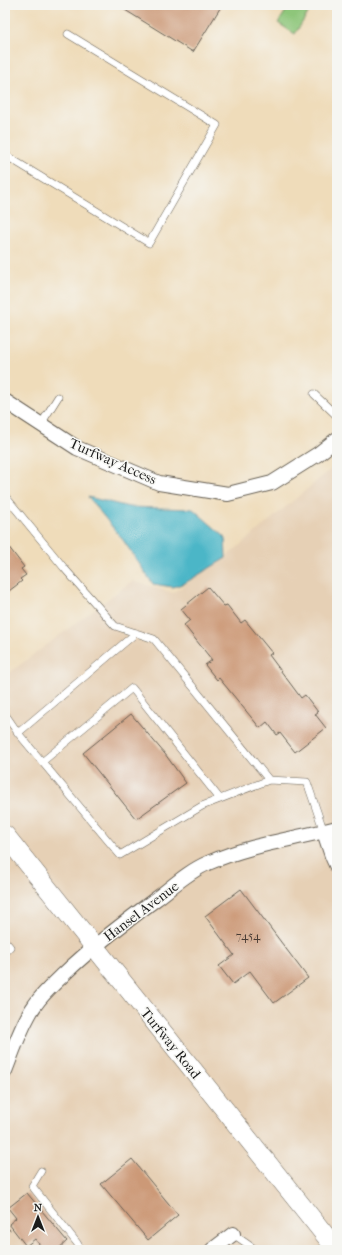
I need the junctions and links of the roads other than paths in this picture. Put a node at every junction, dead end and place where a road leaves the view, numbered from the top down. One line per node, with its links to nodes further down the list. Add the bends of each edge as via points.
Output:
1 (68, 34): 2 (lane, via 217,126 149,243)
2 (5, 155)
3 (314, 394): 6 (lane)
4 (58, 397): 7 (lane)
5 (5, 401): 7 (street, Turfway Access)
6 (337, 416)
7 (41, 424): 8 (street, Turfway Access, via 77,448 160,483 228,494 272,483)
8 (337, 439)
9 (5, 496): 10 (lane, via 115,626)
10 (136, 633): 12 (lane); 14 (lane, via 154,639)
11 (5, 714): 12 (lane)
12 (18, 733): 13 (lane)
13 (42, 762): 15 (lane, via 120,855 202,806); 15 (lane, via 132,688)
14 (268, 780): 15 (lane); 16 (lane, via 307,782)
15 (220, 799)
16 (331, 830): 18 (street, via 332,856); 20 (street, Hansel Avenue, via 252,848 206,864)
17 (5, 835): 20 (main road, Turfway Road)
18 (337, 867)
19 (5, 941): 21 (lane, via 10,947)
20 (94, 947): 22 (street, Hansel Avenue, via 47,990 34,1006); 28 (main road, Turfway Road)
21 (5, 952)
22 (5, 1072)
23 (40, 1171): 25 (lane, via 32,1186)
24 (233, 1234): 26 (street); 27 (lane)
25 (81, 1250)
26 (212, 1250)
27 (256, 1250)
28 (337, 1250)

